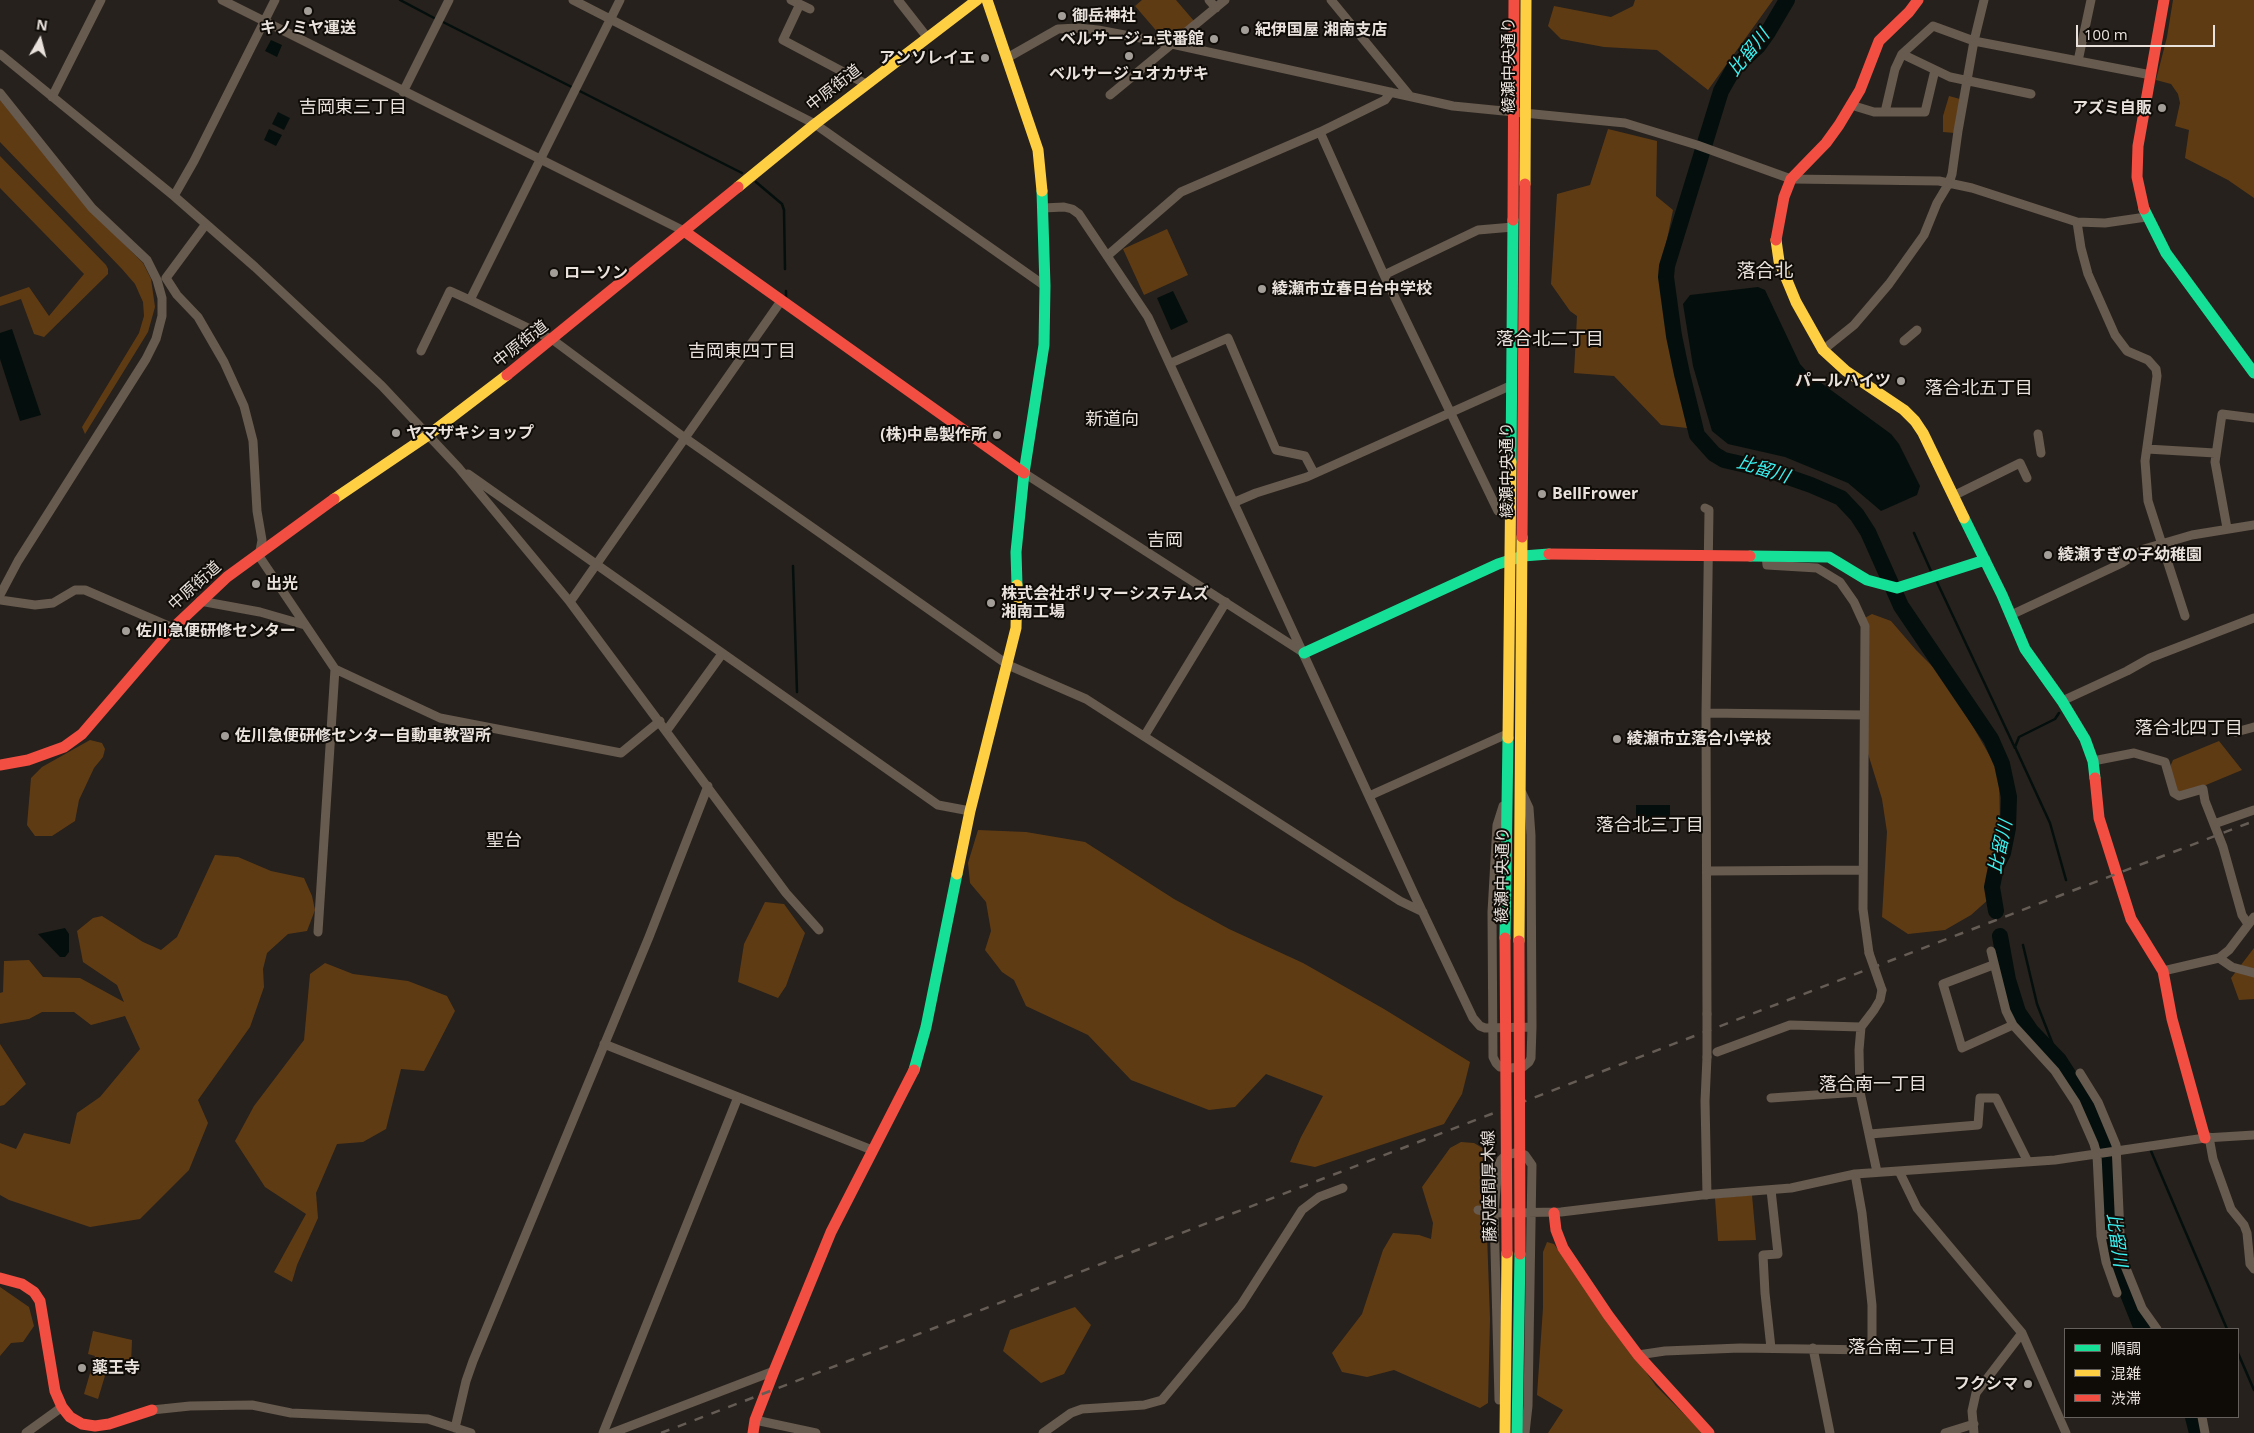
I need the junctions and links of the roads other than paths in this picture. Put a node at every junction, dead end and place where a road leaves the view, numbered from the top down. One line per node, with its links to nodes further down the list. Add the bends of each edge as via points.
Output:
1 (101, 0): 42 (street)
2 (222, 0): 24 (street)
3 (274, 0): 24 (street)
4 (449, 0): 36 (street)
5 (573, 0): 23 (street)
6 (620, 0): 23 (street)
7 (791, 0): 20 (street)
8 (898, 0): 25 (street)
9 (977, 0): 25 (street, 中原街道)
10 (986, 0): 30 (street)
11 (1209, 0): 21 (street)
12 (1225, 0): 21 (street)
13 (1331, 0): 41 (street)
14 (1514, 0): 44 (street, 綾瀬中央通り)
15 (1526, 0): 44 (street, 綾瀬中央通り)
16 (1918, 0): 43 (street, via 1879,40)
17 (1984, 0): 26 (street)
18 (2091, 0): 31 (street)
19 (2164, 0): 33 (street)
20 (799, 6): 22 (street); 35 (street, via 783,40)
21 (1216, 8): 27 (street)
22 (810, 9)
23 (610, 19): 46 (street); 48 (street)
24 (264, 21): 36 (street); 51 (street)
25 (927, 37): 35 (street, 中原街道)
26 (1974, 41): 29 (street, via 1933,26); 31 (street); 34 (street)
27 (1172, 44): 30 (street, via 1078,28 1058,29); 37 (street); 40 (street)
28 (0, 54): 42 (street)
29 (1902, 54): 32 (street); 45 (street)
30 (1007, 58): 52 (street, via 1038,150)
31 (2078, 61): 33 (street)
32 (1936, 70): 34 (street); 45 (street, via 1925,112)
33 (2151, 75): 53 (street, via 2138,146 2137,177)
34 (1968, 82): 39 (street); 50 (street)
35 (866, 84): 46 (street, 中原街道)
36 (403, 92): 48 (street)
37 (1391, 92): 41 (street); 47 (street, via 1385,100)
38 (0, 93): 62 (street, via 92,208 147,260)
39 (2031, 94)
40 (1110, 95)
41 (1410, 96): 44 (street, via 1453,106)
42 (52, 97): 51 (street)
43 (1852, 105): 45 (street); 49 (street, via 1832,136)
44 (1520, 112): 49 (street, via 1625,122); 56 (street, 綾瀬中央通り); 93 (street, 綾瀬中央通り)
45 (1885, 112)
46 (815, 124): 57 (street, 中原街道); 60 (street)
47 (1320, 132): 58 (street, via 1181,192); 59 (street)
48 (541, 160): 57 (street); 63 (street)
49 (1791, 179): 50 (street); 68 (street, via 1781,209 1777,249 1786,280)
50 (1949, 182): 54 (street); 68 (street, via 1924,235 1889,284 1854,325)
51 (174, 196): 55 (street)
52 (1043, 208): 58 (street, via 1064,207 1079,214); 60 (street)
53 (2146, 217): 54 (street, via 2105,224); 71 (street, via 2166,253)
54 (2077, 222): 78 (street, via 2088,274 2115,336 2126,351 2148,360 2156,369)
55 (206, 224): 61 (street, via 166,278); 76 (street, via 382,386)
56 (1513, 227): 59 (street, via 1478,230); 72 (street, 綾瀬中央通り)
57 (684, 231): 64 (street); 66 (street, 中原街道)
58 (1107, 256): 70 (street, via 1148,317)
59 (1384, 275): 73 (street)
60 (1045, 286): 82 (street, via 1044,345)
61 (177, 295): 62 (street); 92 (street, via 198,317 244,406 253,441 262,540)
62 (162, 298): 99 (street, via 162,316 156,340)
63 (470, 300): 66 (street); 69 (street, via 450,291)
64 (780, 301): 77 (street); 82 (street)
65 (1917, 330): 67 (street)
66 (553, 340): 76 (street, 中原街道); 77 (street)
67 (1904, 341)
68 (1823, 350): 85 (street, via 1915,421)
69 (420, 351)
70 (1170, 363): 83 (street, via 1228,338 1276,450 1305,456); 86 (street)
71 (2254, 373)
72 (1512, 385): 73 (street); 88 (street, 綾瀬中央通り)
73 (1451, 411): 83 (street); 88 (street, via 1498,511)
74 (2254, 418): 79 (street, via 2222,414)
75 (2038, 434): 80 (street)
76 (427, 436): 81 (street); 92 (street, 中原街道)
77 (685, 438): 98 (street); 111 (street)
78 (2147, 449): 79 (street); 91 (street, via 2148,501)
79 (2216, 453): 90 (street)
80 (2041, 454)
81 (458, 467): 98 (street); 102 (street)
82 (1024, 473): 103 (street); 111 (street, via 1016,552 1018,608)
83 (1314, 473): 86 (street)
84 (2027, 478): 85 (street, via 2020,463)
85 (1953, 496): 97 (street)
86 (1235, 502): 109 (street)
87 (1705, 508): 94 (street, via 1709,510)
88 (1511, 512): 96 (street, 綾瀬中央通り)
89 (2254, 525): 90 (street)
90 (2227, 528): 91 (street)
91 (2163, 543): 104 (street, via 2144,549); 105 (street)
92 (259, 556): 101 (street, 中原街道, via 227,577); 107 (street)
93 (1523, 556): 94 (street); 96 (street); 127 (street, 綾瀬中央通り)
94 (1708, 556): 95 (street); 114 (street)
95 (1766, 556): 97 (street, via 1829,557 1867,580 1897,588); 115 (street, via 1767,565 1817,568 1840,582 1854,602 1864,626)
96 (1511, 559): 109 (street); 121 (street, 綾瀬中央通り)
97 (1985, 560): 104 (street)
98 (595, 565): 102 (street); 110 (street)
99 (0, 595)
100 (0, 600): 108 (street, via 35,605 53,603 74,590 85,590)
101 (200, 601): 107 (street, via 260,612); 108 (street, 中原街道)
102 (570, 602): 117 (street)
103 (1226, 602): 109 (street); 122 (street)
104 (2011, 615): 113 (street, via 2030,659)
105 (2185, 616)
106 (2254, 618): 113 (street, via 2150,658)
107 (304, 626): 112 (street)
108 (172, 628): 116 (street, 中原街道)
109 (1304, 653): 129 (street)
110 (722, 654): 119 (street); 131 (street, via 938,805)
111 (1008, 665): 122 (street, via 1086,699); 131 (street)
112 (335, 669): 117 (street, via 440,718 621,753); 138 (street)
113 (2062, 702): 124 (street, via 2085,739)
114 (1706, 713): 115 (street); 134 (street)
115 (1864, 715): 133 (street)
116 (93, 721): 123 (street, 中原街道, via 64,740 22,756); 125 (street, 中原街道, via 64,747 28,760)
117 (660, 721): 119 (street)
118 (2254, 727): 120 (street)
119 (667, 730): 126 (street)
120 (2236, 732)
121 (1507, 734): 128 (street, 綾瀬中央通り); 129 (street)
122 (1145, 735): 135 (street, via 1400,901)
123 (0, 760)
124 (2093, 761): 132 (street, via 2134,754 2165,762 2174,793 2179,796 2203,789); 144 (street, via 2100,818 2118,879 2136,929)
125 (0, 765)
126 (708, 786): 137 (street, via 786,892); 150 (street)
127 (1520, 789): 140 (street, 綾瀬中央通り); 147 (street, via 1529,808)
128 (1507, 791): 139 (street, 綾瀬中央通り); 149 (street, via 1497,825 1492,912)
129 (1369, 796): 135 (street)
130 (2254, 810): 132 (street)
131 (970, 811): 159 (street, via 922,1047 915,1068)
132 (2214, 824): 136 (street, via 2242,915)
133 (1864, 870): 134 (street); 148 (street, bridge, via 1864,923 1869,953 1882,990 1880,1000)
134 (1708, 871): 168 (street, bridge)
135 (1423, 912): 149 (street, via 1473,1018 1480,1026)
136 (2251, 921): 142 (street)
137 (819, 930)
138 (318, 932)
139 (1505, 938): 197 (street, 藤沢座間厚木線, bridge, via 1507,1253)
140 (1518, 940): 198 (street, 藤沢座間厚木線, bridge, via 1520,1254)
141 (1992, 951): 143 (street)
142 (2219, 958): 144 (street); 145 (street, via 2232,967)
143 (1993, 965): 146 (street); 146 (street, via 1944,984 1962,1048)
144 (2162, 971): 158 (street, via 2172,1020)
145 (2254, 973)
146 (2013, 1025): 161 (street, via 2055,1071 2076,1103)
147 (1532, 1027): 149 (street); 149 (street, via 1532,1058 1522,1067 1500,1067 1496,1062)
148 (1861, 1027): 151 (street, via 1790,1025); 153 (street)
149 (1492, 1029)
150 (604, 1044): 154 (street); 189 (street, via 466,1381)
151 (1717, 1052)
152 (2080, 1073): 160 (street, via 2098,1102)
153 (1860, 1092): 155 (street); 156 (street)
154 (738, 1097): 159 (street); 192 (street)
155 (1771, 1098)
156 (1870, 1134): 162 (street, via 1978,1125 1980,1098 1996,1098); 163 (street)
157 (2254, 1135): 158 (street)
158 (2207, 1137): 160 (street); 175 (street, via 2231,1209 2247,1233 2250,1264)
159 (872, 1150): 183 (street, via 831,1232)
160 (2116, 1152): 161 (street); 173 (street)
161 (2099, 1155): 162 (street); 177 (street, via 2101,1236)
162 (2028, 1162): 164 (street)
163 (1877, 1172): 164 (street); 165 (street)
164 (1899, 1172): 179 (street, via 1917,1208)
165 (1855, 1174): 167 (street); 181 (street, via 1872,1305 1872,1350)
166 (1343, 1188): 196 (street, via 1319,1198 1302,1210 1241,1305 1162,1400 1144,1405 1082,1409)
167 (1771, 1190): 168 (street); 180 (street, via 1778,1254 1763,1255)
168 (1707, 1195): 172 (street)
169 (1478, 1210): 170 (street)
170 (1494, 1212): 171 (street); 171 (street, via 1498,1166 1501,1160 1515,1153 1524,1155 1532,1165); 197 (street, via 1497,1358)
171 (1532, 1213): 172 (street); 199 (street)
172 (1554, 1213): 182 (street, via 1563,1248)
173 (2118, 1234): 174 (street); 178 (street, via 2132,1286)
174 (2103, 1235)
175 (2254, 1269)
176 (0, 1278): 184 (street, via 22,1284 40,1301 55,1391)
177 (2117, 1293)
178 (2156, 1328)
179 (2022, 1333): 188 (street, via 1976,1393 1972,1411); 203 (street)
180 (1771, 1348): 181 (street); 182 (street, via 1704,1349)
181 (1813, 1348): 201 (street)
182 (1638, 1355): 200 (street)
183 (774, 1371): 187 (street); 193 (street)
184 (62, 1407): 185 (street, via 76,1421 95,1426); 190 (street)
185 (152, 1410): 189 (street, via 252,1405 291,1413 428,1419)
186 (2202, 1418): 204 (street)
187 (755, 1420): 194 (street); 195 (street)
188 (1974, 1428): 202 (street)
189 (459, 1430): 191 (street)
190 (26, 1433)
191 (471, 1433)
192 (603, 1433)
193 (612, 1433)
194 (753, 1433)
195 (816, 1433)
196 (1043, 1433)
197 (1504, 1433)
198 (1517, 1433)
199 (1525, 1433)
200 (1709, 1433)
201 (1830, 1433)
202 (1945, 1433)
203 (2066, 1433)
204 (2205, 1433)

